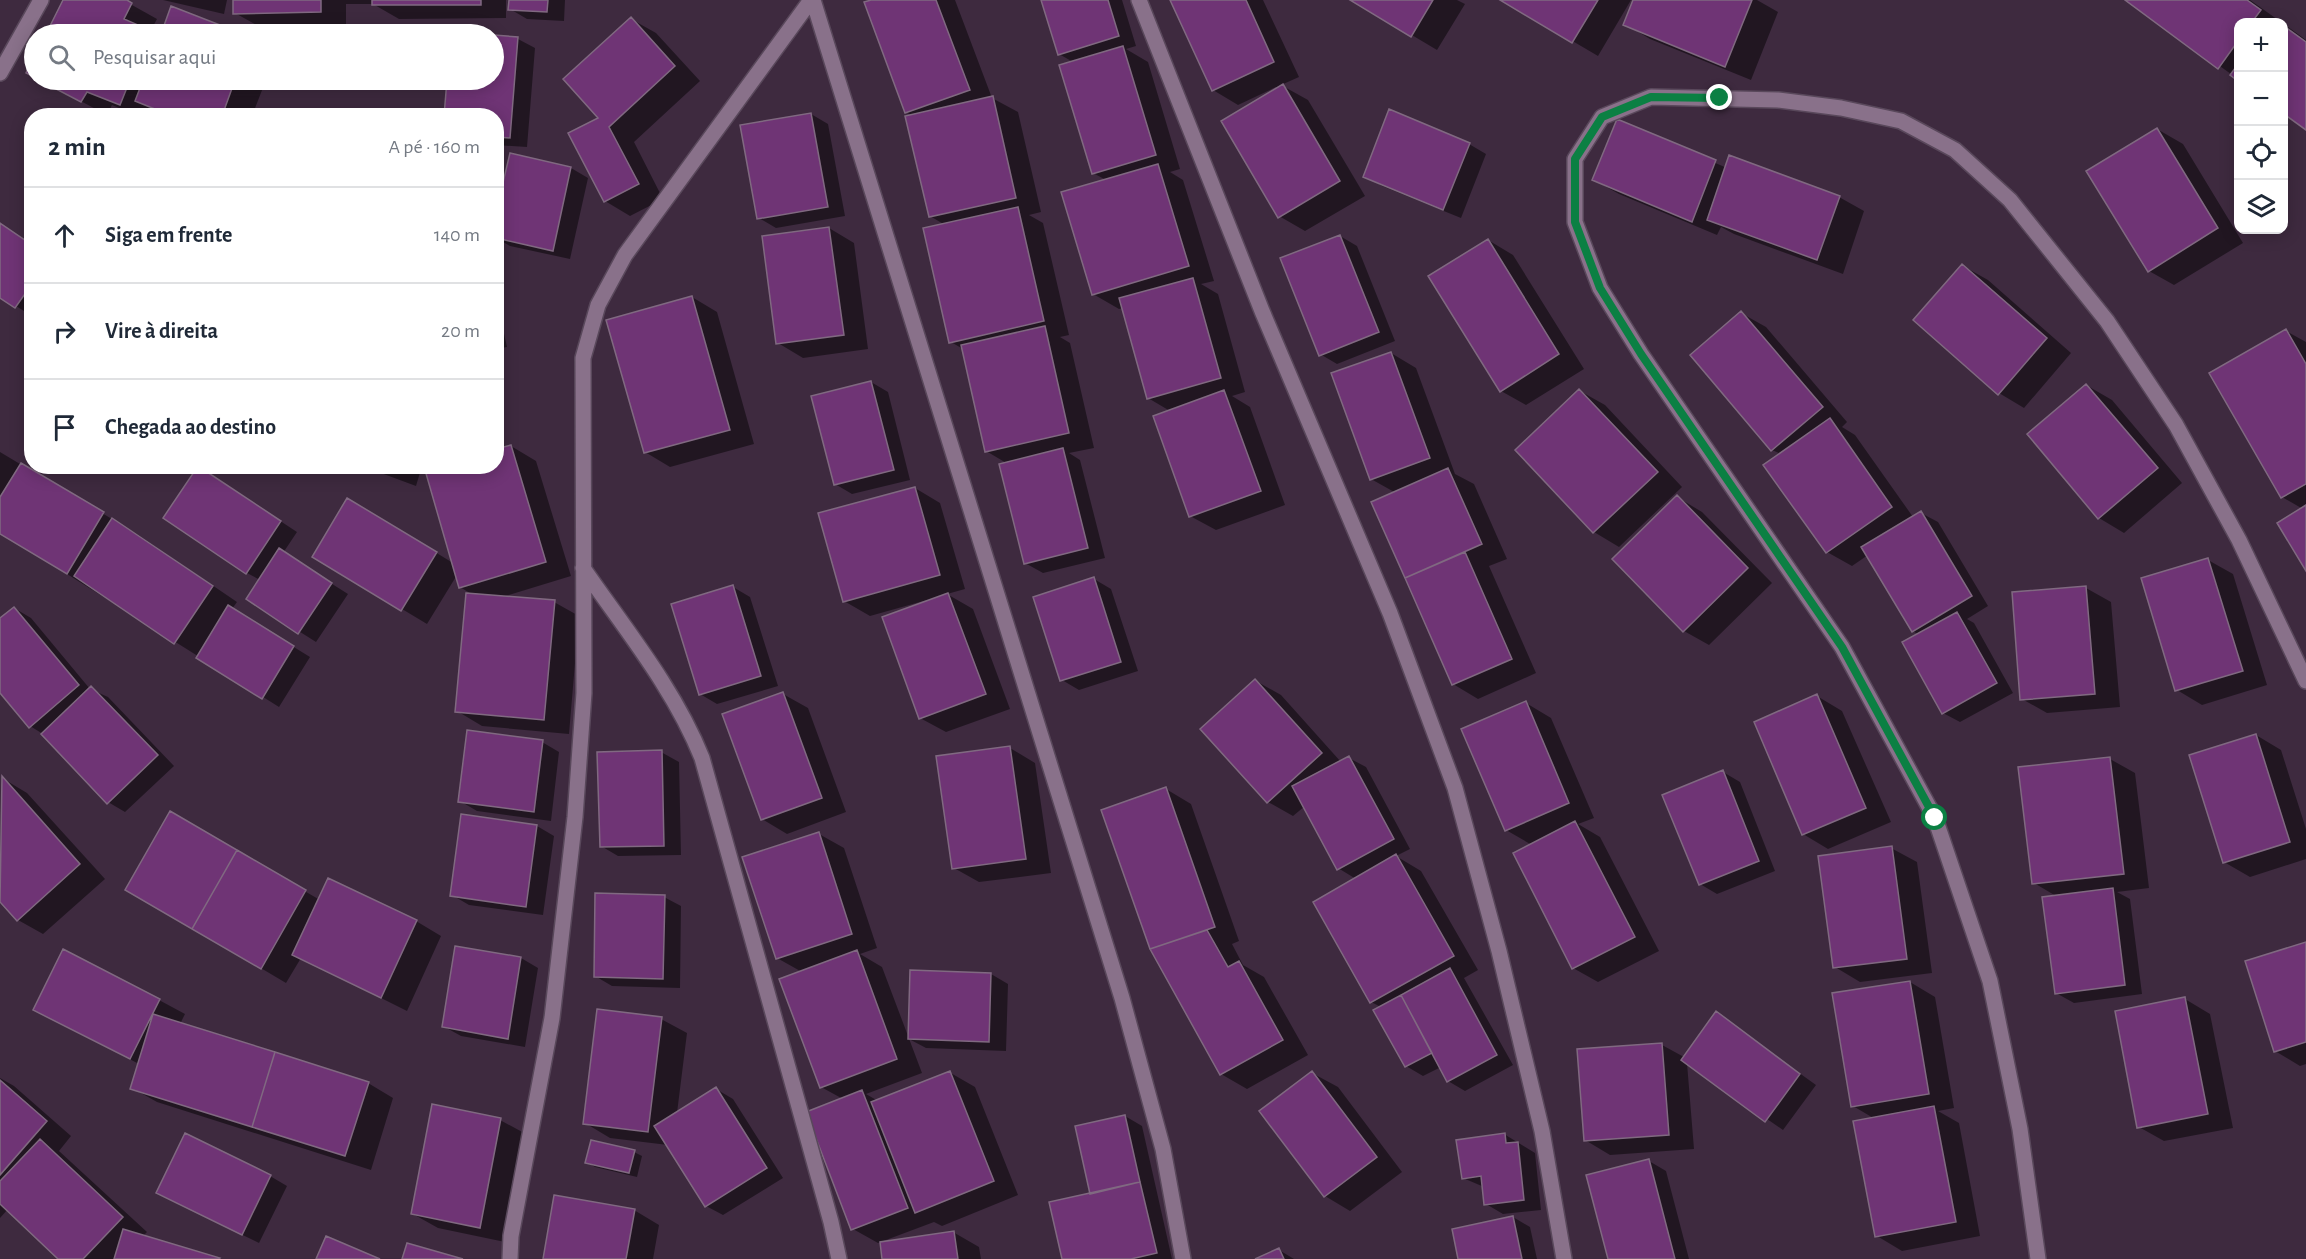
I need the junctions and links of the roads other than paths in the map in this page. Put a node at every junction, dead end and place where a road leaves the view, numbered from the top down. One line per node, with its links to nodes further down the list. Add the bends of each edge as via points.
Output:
1 (41, 0): 4 (street)
2 (812, 0): 7 (street, via 625,255 598,305 583,358); 11 (street, via 1122,998 1163,1149)
3 (1139, 0): 12 (street, via 1262,311 1390,613 1455,788 1540,1120)
4 (28, 24)
5 (24, 30): 6 (street)
6 (0, 73)
7 (583, 568): 9 (street, via 584,693 575,817 552,1018); 10 (street, via 663,682 689,726 702,758)
8 (2306, 681): 13 (street, via 2239,540 2187,446 2120,339 2010,200 1955,150 1901,121 1778,100 1651,97 1602,117 1575,159 1575,222 1600,288 1842,647 1935,818 1990,981 2020,1129)
9 (510, 1259)
10 (839, 1259)
11 (1183, 1259)
12 (1564, 1259)
13 (2038, 1259)

